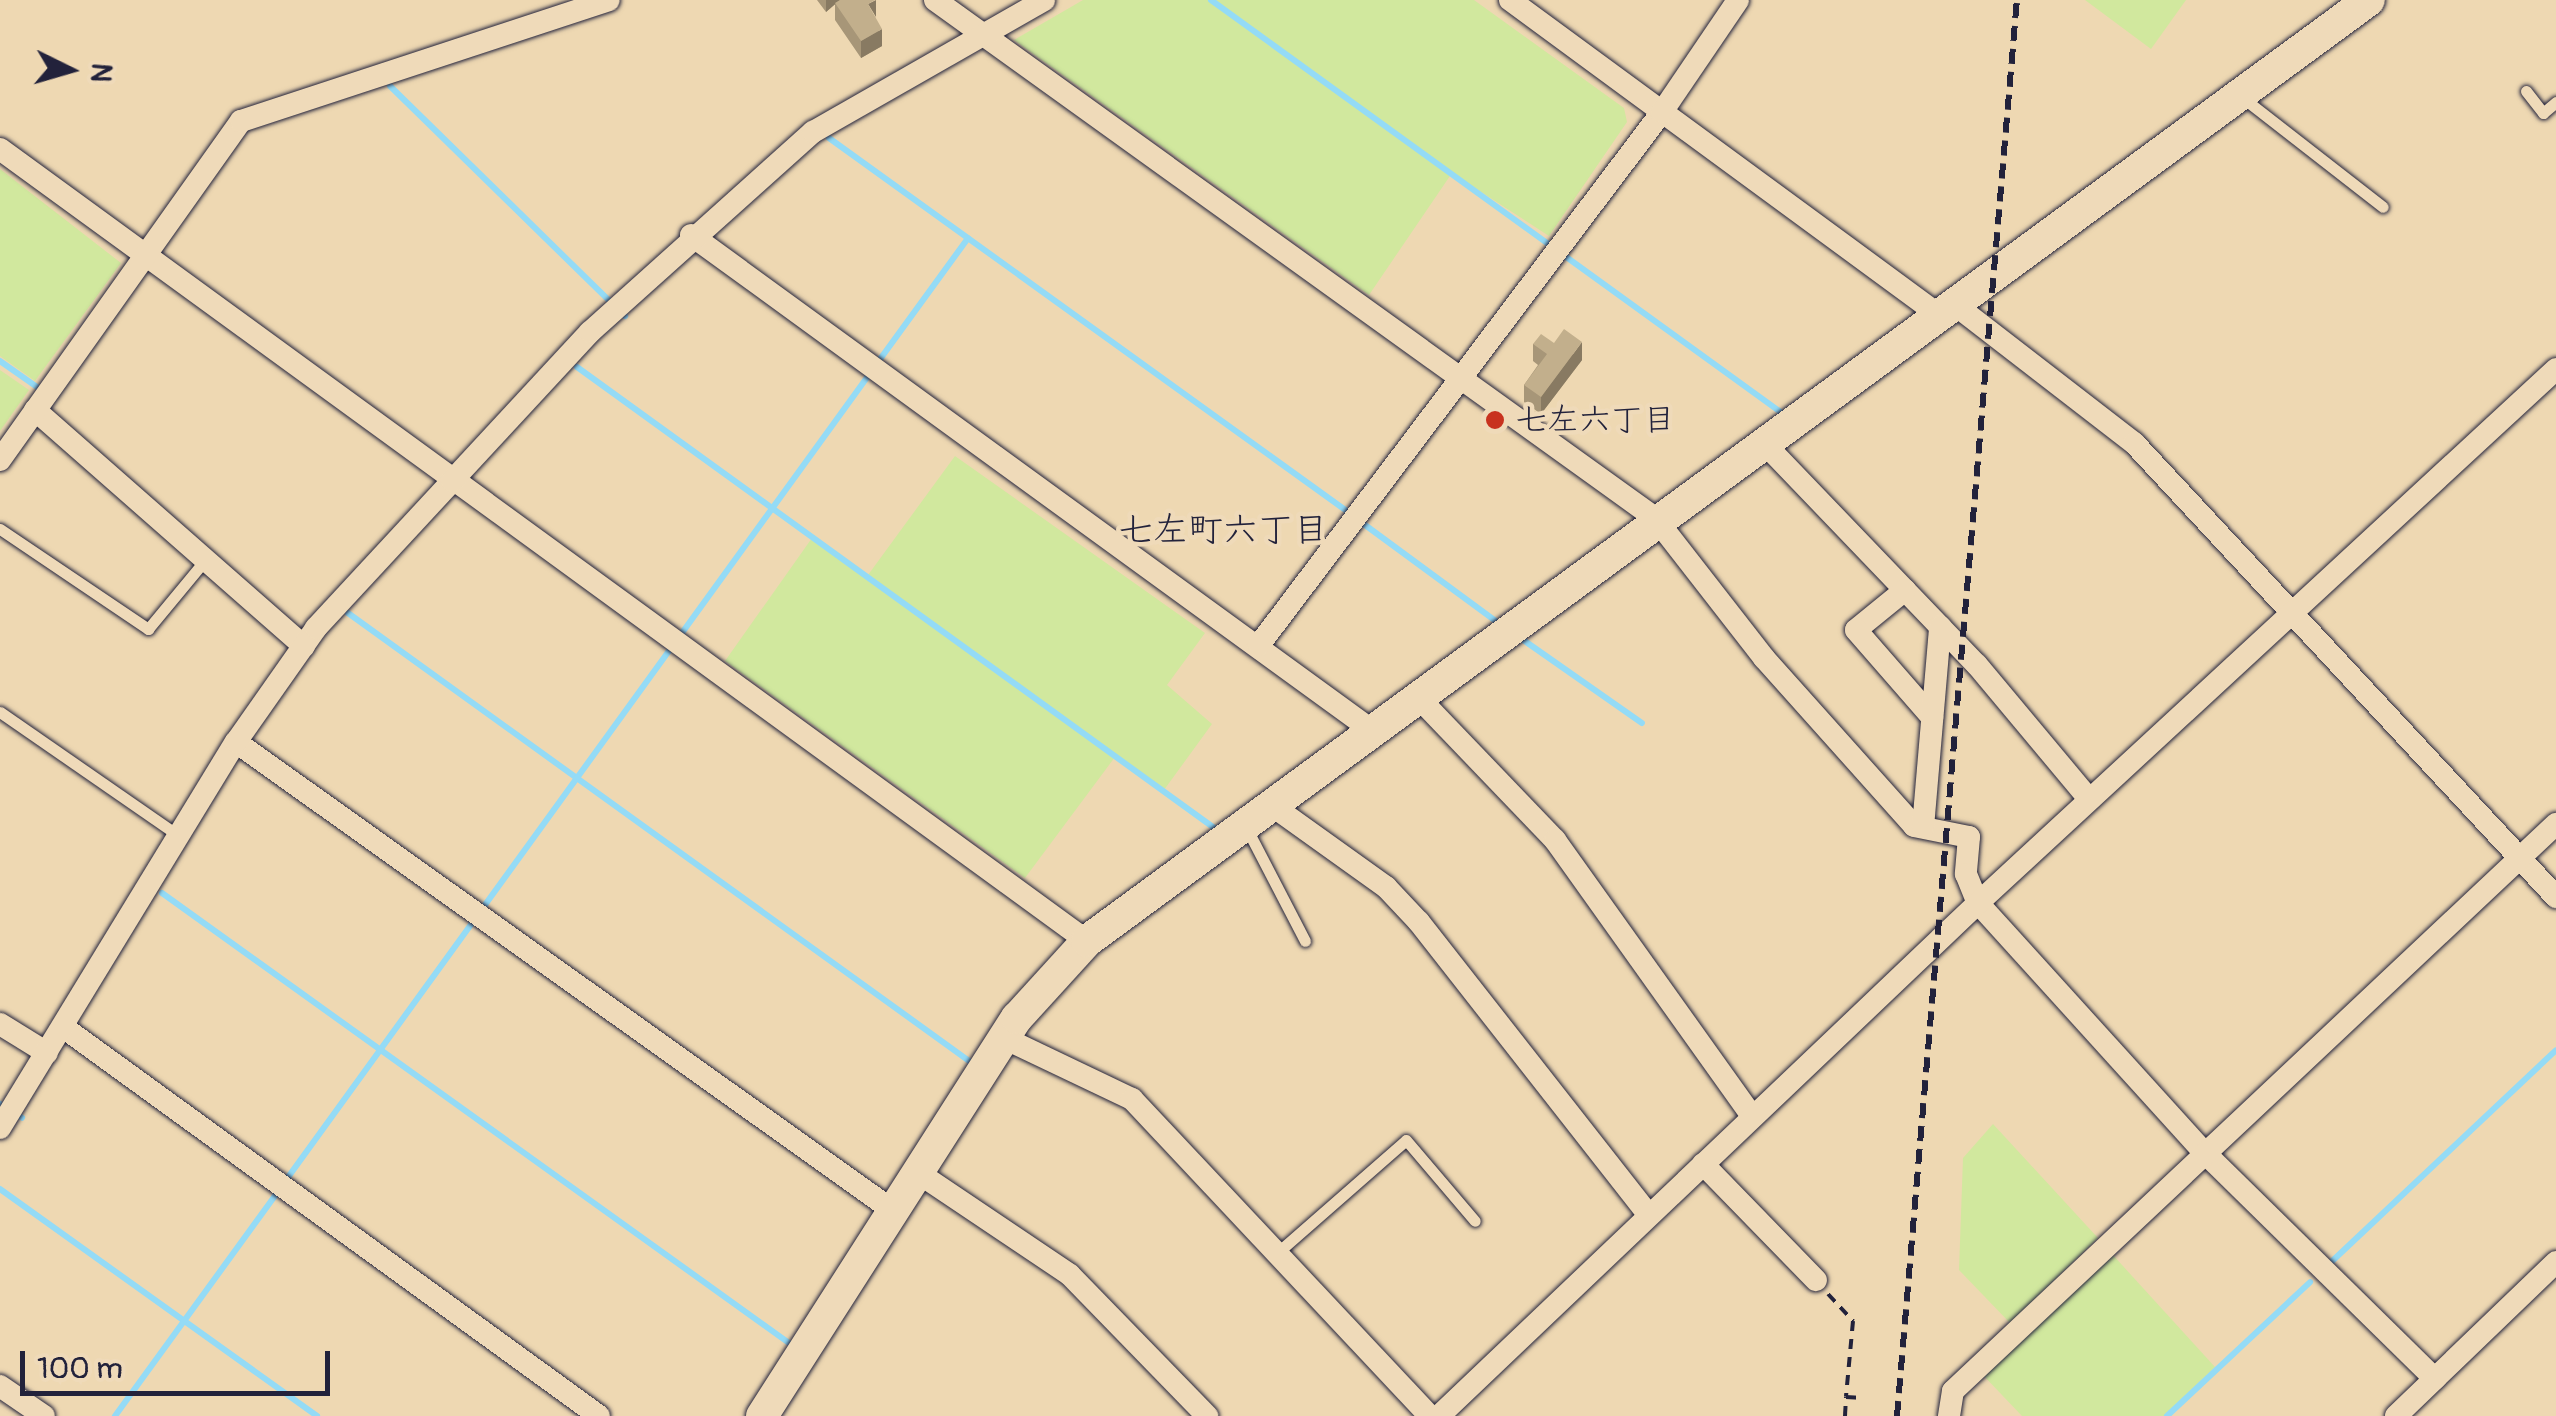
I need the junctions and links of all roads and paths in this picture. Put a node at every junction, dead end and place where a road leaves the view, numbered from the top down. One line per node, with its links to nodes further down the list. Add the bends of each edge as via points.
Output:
1 (608, 0): 15 (street, via 241,121)
2 (936, 0): 7 (street)
3 (1044, 0): 7 (street)
4 (1510, 0): 11 (street)
5 (1738, 0): 11 (street)
6 (2369, 0): 9 (street)
7 (983, 34): 14 (street, via 813,132); 18 (street)
8 (2526, 91): 10 (lane, via 2543,113)
9 (2240, 96): 13 (lane); 16 (street)
10 (2556, 102)
11 (1662, 112): 16 (street); 18 (street)
12 (0, 149): 15 (street)
13 (2383, 207)
14 (691, 235): 22 (street); 29 (street)
15 (144, 252): 19 (street); 22 (street)
16 (1946, 310): 20 (street); 27 (street, via 2134,444)
17 (2556, 369): 27 (street)
18 (1462, 380): 23 (street); 29 (street)
19 (35, 410): 21 (street); 25 (street)
20 (1762, 440): 23 (street); 26 (street)
21 (0, 460)
22 (452, 481): 30 (street); 45 (street)
23 (1655, 518): 31 (street); 39 (street, via 1764,658 1914,826)
24 (0, 529): 25 (lane, via 148,630)
25 (204, 560): 30 (street)
26 (1906, 590): 28 (street); 33 (street, via 1856,630)
27 (2289, 617): 36 (street); 41 (street)
28 (1940, 627): 33 (street); 36 (street)
29 (1259, 645): 34 (street)
30 (304, 646): 35 (street)
31 (1416, 695): 34 (street); 50 (street, via 1556,840)
32 (0, 712): 40 (lane)
33 (1932, 717): 39 (street)
34 (1370, 730): 37 (street)
35 (236, 742): 40 (street); 55 (street)
36 (2089, 799): 43 (street)
37 (1257, 813): 44 (lane); 45 (street); 56 (street, via 1386,887)
38 (2556, 824): 41 (street)
39 (1923, 827): 43 (street, via 1969,837 1966,874)
40 (179, 836): 47 (street)
41 (2519, 858): 42 (street); 52 (street)
42 (2556, 898)
43 (1978, 903): 50 (street); 52 (street)
44 (1305, 940)
45 (1086, 941): 48 (street)
46 (0, 1024): 49 (street)
47 (63, 1027): 49 (street); 66 (street)
48 (1004, 1038): 54 (street); 58 (street, via 1132,1100)
49 (47, 1053): 51 (street)
50 (1752, 1116): 53 (street)
51 (0, 1128)
52 (2205, 1153): 61 (street); 72 (street, via 1953,1392)
53 (1703, 1164): 56 (street); 60 (street)
54 (917, 1172): 55 (street); 68 (street, via 1070,1275)
55 (892, 1210): 67 (street)
56 (1648, 1214): 70 (street)
57 (1475, 1220): 58 (lane, via 1406,1140)
58 (1277, 1253): 69 (street)
59 (2556, 1262): 61 (street)
60 (1816, 1280): 63 (path, via 1853,1321)
61 (2435, 1379): 73 (street)
62 (0, 1386): 65 (street)
63 (1846, 1397): 64 (path); 71 (path)
64 (1863, 1398)
65 (44, 1416)
66 (600, 1416)
67 (762, 1416)
68 (1207, 1416)
69 (1430, 1416)
70 (1439, 1416)
71 (1844, 1416)
72 (1949, 1416)
73 (2396, 1416)

